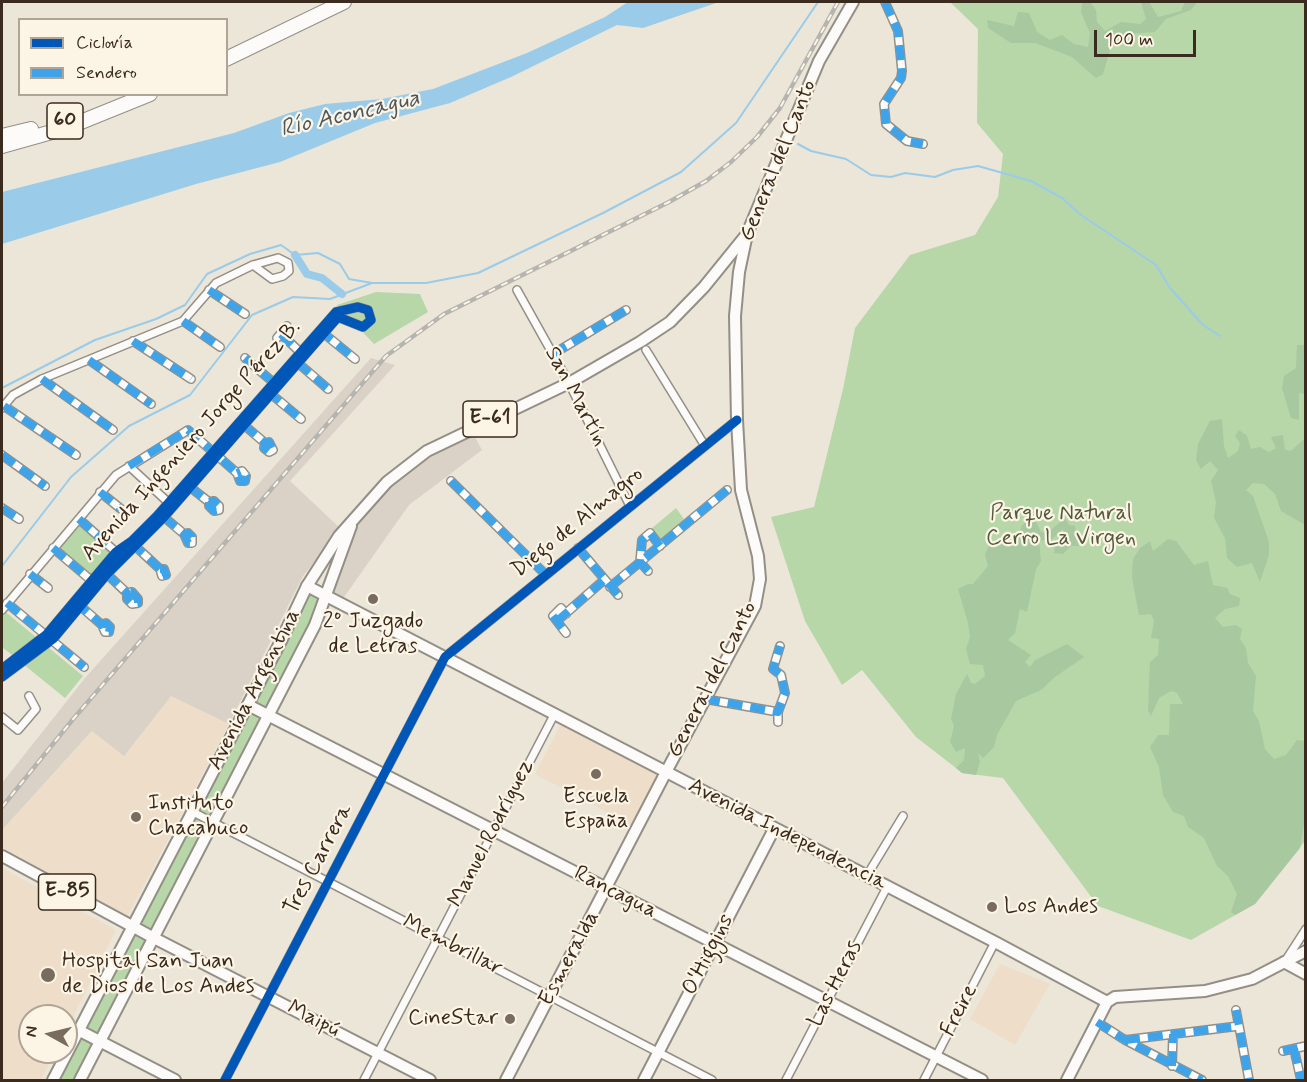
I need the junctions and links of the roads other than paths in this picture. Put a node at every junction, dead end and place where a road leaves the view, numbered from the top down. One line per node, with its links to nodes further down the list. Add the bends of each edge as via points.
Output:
1 (344, 2): 4 (highway)
2 (853, 2): 10 (main road, General del Canto / E-61, via 819,61)
3 (885, 2): 8 (street, via 898,31 902,70 884,104 886,124 907,141)
4 (228, 58)
5 (145, 96): 6 (highway, 60)
6 (129, 103): 7 (highway, 60); 9 (highway, 60, via 66,128)
7 (2, 136)
8 (923, 144)
9 (2, 146)
10 (747, 234): 31 (main road, E-61, via 670,322); 37 (main road, General del Canto, via 735,316)
11 (253, 265): 11 (street, via 272,279 289,271 288,263 278,258); 12 (street)
12 (209, 290): 15 (street); 16 (street)
13 (517, 290): 23 (street, San Martín)
14 (626, 310): 23 (street)
15 (245, 314)
16 (183, 321): 19 (street); 20 (street)
17 (287, 326): 22 (street, via 279,336)
18 (322, 331): 18 (street, Avenida Ingeniero Jorge Pérez B., via 338,317 363,327 371,315 364,307 339,311); 22 (street, Avenida Ingeniero Jorge Pérez B.); 25 (street); 27 (street, Avenida Ingeniero Jorge Pérez B.)
19 (133, 341): 26 (street); 29 (street)
20 (220, 347)
21 (646, 350): 41 (street)
22 (300, 352): 30 (street, Avenida Ingeniero Jorge Pérez B.)
23 (553, 354): 31 (street, San Martín)
24 (245, 358): 30 (street)
25 (355, 359)
26 (88, 360): 28 (street); 34 (street)
27 (298, 363): 32 (street); 33 (street, Avenida Ingeniero Jorge Pérez B.)
28 (42, 379): 35 (street, via 14,395); 39 (street)
29 (190, 379)
30 (274, 383): 33 (street); 42 (street, Avenida Ingeniero Jorge Pérez B.)
31 (569, 383): 54 (street, San Martín); 58 (main road, E-61, via 427,451 387,482)
32 (328, 389)
33 (271, 394): 36 (street); 38 (street, Avenida Ingeniero Jorge Pérez B.)
34 (151, 404)
35 (3, 407): 44 (street)
36 (301, 419)
37 (736, 420): 41 (street, Diego de Almagro); 92 (main road, General del Canto, via 741,490 760,579 755,606)
38 (244, 425): 40 (street); 42 (street, Avenida Ingeniero Jorge Pérez B.)
39 (113, 430)
40 (265, 444)
41 (705, 446): 54 (street, Diego de Almagro)
42 (215, 454): 45 (street, via 188,430); 46 (street); 49 (street, Avenida Ingeniero Jorge Pérez B.); 53 (street, Avenida Ingeniero Jorge Pérez B.)
43 (2, 455): 48 (street)
44 (76, 455)
45 (129, 466): 51 (street); 53 (street)
46 (237, 473)
47 (451, 481): 72 (street)
48 (45, 486)
49 (190, 487): 52 (street); 53 (street, Avenida Ingeniero Jorge Pérez B.)
50 (727, 490): 63 (street)
51 (100, 492): 56 (street); 60 (street)
52 (209, 502)
53 (171, 504): 57 (street, Avenida Ingeniero Jorge Pérez B.); 62 (street, Avenida Ingeniero Jorge Pérez B.)
54 (630, 506): 65 (street, Diego de Almagro)
55 (2, 508): 59 (street)
56 (121, 509)
57 (164, 518): 61 (street); 62 (street, Avenida Ingeniero Jorge Pérez B.)
58 (355, 518): 75 (main road, E-61); 80 (main road, E-61)
59 (18, 519)
60 (79, 519): 64 (street); 66 (street)
61 (184, 534)
62 (133, 544): 66 (street, Avenida Ingeniero Jorge Pérez B.); 68 (street); 71 (street, Avenida Ingeniero Jorge Pérez B.)
63 (660, 546): 67 (street); 67 (street, via 650,533 642,540)
64 (53, 548): 70 (street); 74 (street)
65 (578, 548): 72 (street, Diego de Almagro); 73 (street)
66 (116, 552): 74 (street, Avenida Ingeniero Jorge Pérez B.)
67 (640, 562): 69 (street); 76 (street)
68 (160, 569)
69 (648, 571)
70 (30, 574): 77 (street); 81 (street)
71 (107, 574): 78 (street); 82 (street, Avenida Ingeniero Jorge Pérez B.)
72 (546, 574): 88 (street, Diego de Almagro)
73 (604, 580): 76 (street); 85 (street, via 566,614 555,618)
74 (92, 581): 82 (street, Avenida Ingeniero Jorge Pérez B.)
75 (307, 586): 80 (main road, Avenida Independencia); 93 (main road, Avenida Argentina / E-61)
76 (610, 587): 79 (street)
77 (48, 588)
78 (127, 593)
79 (618, 596)
80 (327, 597): 88 (main road, Avenida Independencia); 95 (main road, Avenida Argentina / E-61)
81 (7, 603): 83 (street); 86 (street)
82 (78, 603): 84 (street); 86 (street, Avenida Ingeniero Jorge Pérez B.)
83 (2, 610)
84 (102, 625)
85 (566, 633)
86 (50, 637): 89 (street); 90 (street, Avenida Ingeniero Jorge Pérez B.)
87 (780, 646): 94 (street, via 773,669 782,675 784,693)
88 (445, 657): 96 (main road, Avenida Independencia); 100 (street, Tres Carrera)
89 (84, 667)
90 (3, 672)
91 (29, 696): 97 (street, via 36,709 18,730)
92 (705, 699): 94 (street); 99 (main road, General del Canto)
93 (248, 705): 95 (main road, Rancagua); 101 (main road, Avenida Argentina / E-61)
94 (778, 712): 98 (street)
95 (268, 715): 100 (main road, Rancagua); 103 (main road, Avenida Argentina / E-61)
96 (554, 715): 99 (main road, Avenida Independencia); 105 (street, Manuel Rodríguez)
97 (2, 717)
98 (778, 722)
99 (666, 772): 104 (main road, Avenida Independencia); 110 (main road, Esmeralda)
100 (386, 775): 105 (main road, Rancagua); 108 (street, Tres Carrera)
101 (193, 812): 103 (street, Membrillar); 111 (main road, Avenida Argentina / E-61)
102 (903, 816): 107 (street)
103 (215, 823): 108 (street, Membrillar); 113 (main road, Avenida Argentina / E-61)
104 (774, 829): 107 (main road, Avenida Independencia); 116 (main road, O'Higgins)
105 (494, 831): 110 (main road, Rancagua); 114 (street, Manuel Rodríguez)
106 (2, 856): 111 (main road, E-85)
107 (866, 877): 109 (main road, Avenida Independencia)
108 (329, 882): 114 (street, Membrillar); 120 (street, Tres Carrera)
109 (886, 887): 115 (main road, Avenida Independencia); 122 (street, Las Heras)
110 (607, 889): 116 (main road, Rancagua); 121 (main road, Esmeralda)
111 (133, 927): 113 (main road, Maipú / E-85); 127 (main road, Avenida Argentina / E-61)
112 (1305, 929): 118 (street)
113 (154, 938): 120 (main road, Maipú); 130 (main road, Avenida Argentina / E-61)
114 (438, 939): 121 (street, Membrillar); 135 (street, Manuel Rodríguez)
115 (995, 942): 123 (main road, Avenida Independencia); 136 (street, Freire)
116 (715, 944): 122 (main road, Rancagua); 134 (main road, O'Higgins)
117 (1305, 951): 118 (main road)
118 (1284, 962): 119 (main road); 123 (main road, via 1252,979 1205,990)
119 (1305, 974)
120 (268, 997): 135 (main road, Maipú); 141 (street, Tres Carrera)
121 (550, 997): 134 (street, Membrillar); 144 (main road, Esmeralda)
122 (827, 1001): 136 (main road, Rancagua); 147 (street, Las Heras)
123 (1107, 1002): 125 (main road)
124 (1236, 1010): 126 (street)
125 (1097, 1022): 129 (street); 150 (main road)
126 (1239, 1026): 128 (street); 152 (street)
127 (80, 1031): 130 (main road); 138 (main road, Avenida Argentina / E-61)
128 (1173, 1034): 129 (street); 137 (street)
129 (1125, 1040): 137 (street)
130 (101, 1042): 139 (main road, Avenida Argentina / E-61); 140 (main road)
131 (1305, 1046): 132 (street)
132 (1294, 1049): 133 (street); 153 (street)
133 (1283, 1051)
134 (658, 1053): 145 (main road, O'Higgins); 146 (street, Membrillar)
135 (378, 1054): 142 (street, Manuel Rodríguez); 143 (main road, Maipú)
136 (936, 1057): 148 (street, Freire); 149 (main road, Rancagua)
137 (1173, 1066): 151 (street)
138 (53, 1080)
139 (80, 1080)
140 (175, 1080)
141 (225, 1080)
142 (364, 1080)
143 (429, 1080)
144 (506, 1080)
145 (644, 1080)
146 (712, 1080)
147 (786, 1080)
148 (924, 1080)
149 (982, 1080)
150 (1067, 1080)
151 (1202, 1080)
152 (1249, 1080)
153 (1301, 1080)

